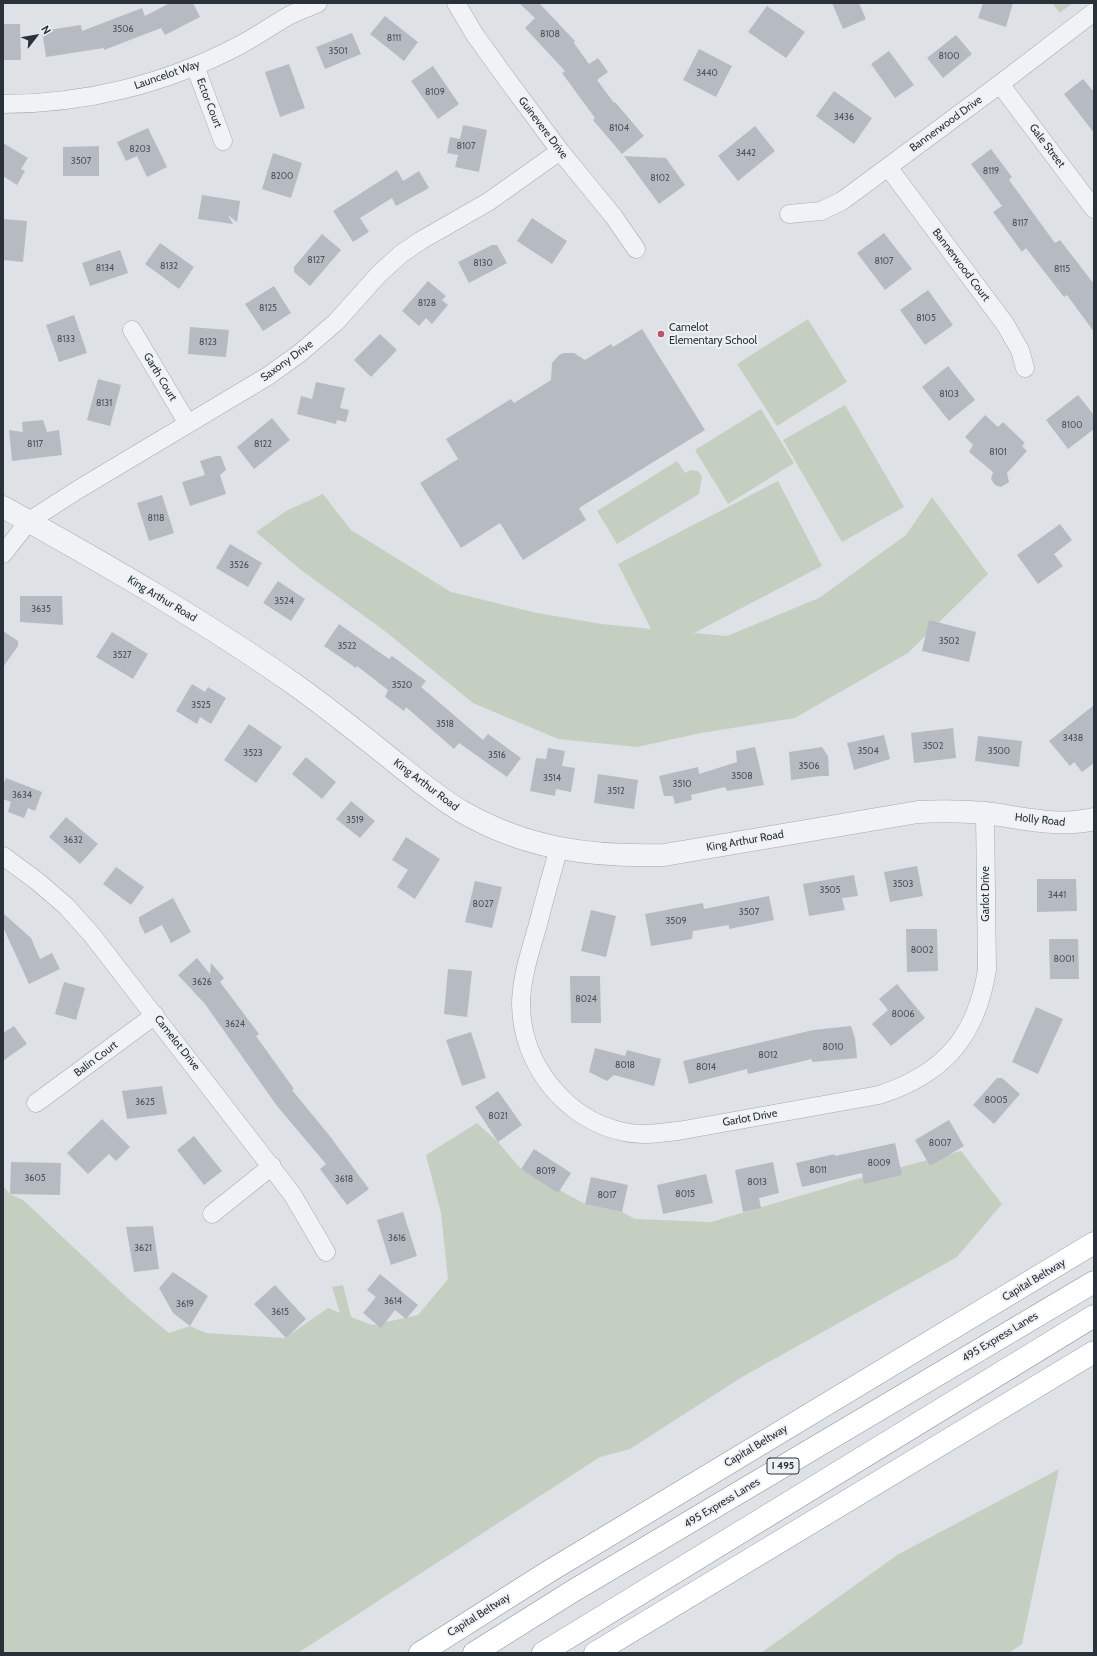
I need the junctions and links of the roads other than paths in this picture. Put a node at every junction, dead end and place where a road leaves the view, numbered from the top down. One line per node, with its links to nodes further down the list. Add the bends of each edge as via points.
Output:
1 (318, 3): 4 (street, Launcelot Way)
2 (456, 3): 8 (street, Guinevere Drive, via 502,74)
3 (1094, 12): 5 (street, Bannerwood Drive)
4 (195, 66): 6 (street, Launcelot Way, via 100,95 70,100); 7 (street, Ector Court)
5 (1000, 84): 9 (street, Bannerwood Drive); 10 (street, Gale Street)
6 (3, 104)
7 (224, 141)
8 (560, 151): 12 (street, Guinevere Drive, via 614,217); 15 (street, Saxony Drive, via 488,202 401,254 378,274 336,322 300,353 268,376)
9 (888, 167): 11 (street, Bannerwood Drive, via 842,201 820,211); 14 (street, Bannerwood Court, via 1005,324 1020,350)
10 (1094, 209)
11 (789, 214)
12 (636, 249)
13 (132, 330): 15 (street, Garth Court)
14 (1025, 368)
15 (188, 424): 17 (street, Saxony Drive)
16 (3, 507): 17 (street, King Arthur Road)
17 (29, 521): 18 (street, Saxony Drive); 21 (street, King Arthur Road, via 206,625 352,727 432,792 461,812 521,838)
18 (3, 554)
19 (986, 813): 20 (street, Holly Road, via 1049,822 1069,823); 21 (street, King Arthur Road, via 918,812 664,855 591,854); 21 (street, Garlot Drive, via 987,970 983,992 966,1033 939,1065 921,1078 879,1095 678,1131 647,1134 625,1133 606,1128 571,1108 554,1091 531,1053 524,1030 521,1006 523,988)
20 (1094, 819)
21 (559, 848)
22 (3, 856): 23 (street, Camelot Drive, via 66,906)
23 (155, 1015): 24 (street, Balin Court); 25 (street, Camelot Drive)
24 (36, 1103)
25 (272, 1166): 26 (street); 29 (street, Camelot Drive, via 292,1194)
26 (212, 1214)
27 (1094, 1230): 31 (highway)
28 (1094, 1243): 31 (highway, Capital Beltway / I 495)
29 (326, 1252)
30 (1094, 1282): 35 (highway, 495 Express Lanes / I 495, via 586,1583)
31 (983, 1310): 34 (highway, Capital Beltway / I 495, via 548,1572)
32 (1094, 1316): 36 (highway)
33 (1094, 1352): 37 (highway)
34 (420, 1653)
35 (474, 1653)
36 (543, 1653)
37 (595, 1653)

